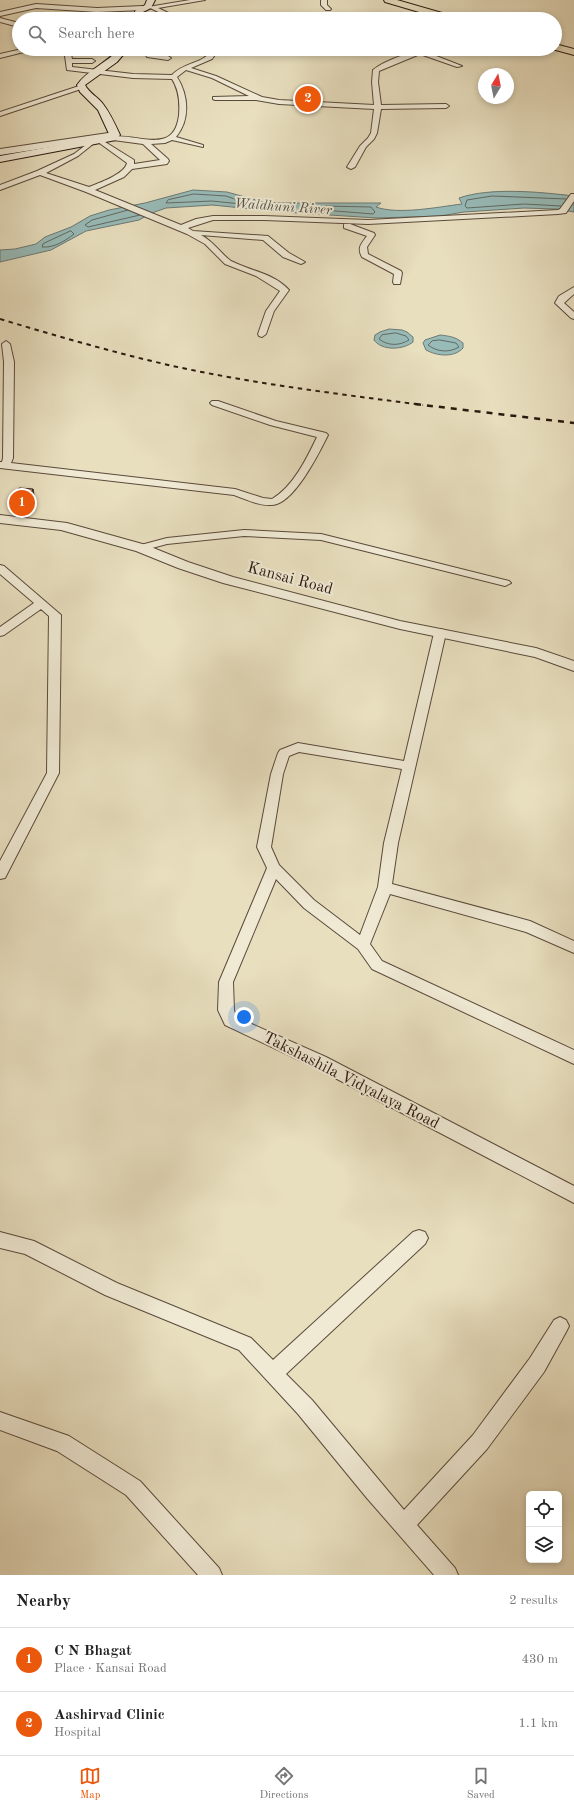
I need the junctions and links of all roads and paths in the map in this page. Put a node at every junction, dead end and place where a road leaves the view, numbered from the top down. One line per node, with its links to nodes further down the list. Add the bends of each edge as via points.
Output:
1 (42, 0): 8 (street)
2 (202, 0): 6 (street)
3 (324, 0): 9 (street, via 324,5)
4 (388, 0): 7 (main road)
5 (401, 0): 7 (main road)
6 (148, 5): 8 (street, via 97,10); 10 (main road); 11 (street)
7 (414, 5): 12 (main road); 13 (main road)
8 (36, 6): 14 (street)
9 (328, 9)
10 (139, 12)
11 (163, 12)
12 (434, 12)
13 (439, 12)
14 (0, 14)
15 (0, 20): 16 (street)
16 (12, 23)
17 (562, 45): 18 (main road)
18 (574, 48)
19 (562, 49): 20 (main road)
20 (574, 52)
21 (12, 53): 22 (street)
22 (0, 56)
23 (68, 56): 30 (street)
24 (118, 56): 34 (main road)
25 (149, 56): 29 (street)
26 (212, 56): 33 (street)
27 (409, 56): 40 (street, via 376,70)
28 (431, 56): 32 (street)
29 (168, 58)
30 (69, 61): 31 (street); 34 (street, via 69,70)
31 (92, 61)
32 (459, 66)
33 (186, 68): 35 (street); 38 (street, via 214,77)
34 (95, 73): 35 (street); 36 (main road, via 84,81)
35 (174, 77): 43 (street, via 182,92 184,108 182,124)
36 (82, 87): 41 (street); 42 (main road, via 100,105)
37 (215, 98): 38 (street)
38 (258, 98): 40 (street, via 279,102)
39 (446, 106): 40 (street)
40 (378, 107): 50 (street, via 373,136 363,146)
41 (0, 114)
42 (114, 136): 44 (street); 45 (main road); 47 (street)
43 (172, 138): 44 (street, via 164,141); 46 (street)
44 (144, 141): 49 (street, via 165,160)
45 (96, 142): 48 (main road); 49 (street, via 131,162); 51 (street)
46 (201, 146)
47 (0, 152)
48 (0, 159)
49 (130, 167): 53 (street, via 122,175)
50 (350, 167)
51 (40, 173): 52 (street); 53 (street)
52 (0, 188)
53 (89, 190): 56 (street)
54 (574, 196): 55 (street, via 564,212 368,222)
55 (334, 221): 56 (street, via 213,218); 59 (street, via 371,235 364,243 363,252 398,273)
56 (180, 228): 57 (street)
57 (190, 232): 58 (street, via 266,238 286,255); 62 (street, via 208,242 228,262 259,274 285,290 270,311)
58 (301, 262)
59 (397, 282)
60 (574, 290): 61 (street, via 559,303)
61 (574, 316)
62 (262, 334)
63 (6, 344): 65 (street, via 9,362 8,458)
64 (215, 403): 65 (street, via 273,423 323,435 317,449 280,499 274,502 235,492)
65 (3, 465)
66 (0, 519): 67 (street, Kansai Road, via 62,526)
67 (141, 548): 69 (street, via 167,541 244,532 321,537); 72 (street, Kansai Road, via 228,580)
68 (0, 568): 70 (street)
69 (505, 584)
70 (42, 604): 71 (street); 76 (street, via 55,615 53,773)
71 (0, 632)
72 (440, 633): 73 (street, Kansai Road, via 557,659); 74 (street)
73 (574, 666)
74 (409, 766): 75 (street, via 298,747 284,753 277,774 264,847); 77 (street, via 391,843)
75 (274, 868): 78 (street, via 309,904); 81 (street, Takshashila Vidyalaya Road, via 226,982 226,1010 230,1021 320,1062)
76 (0, 874)
77 (385, 887): 78 (street); 79 (street, via 530,927)
78 (363, 945): 80 (street, via 377,965)
79 (574, 947)
80 (574, 1057)
81 (574, 1195)
82 (419, 1238): 85 (street)
83 (0, 1240): 85 (street, via 28,1247 111,1290 245,1344)
84 (560, 1326): 87 (street, via 537,1365 480,1442)
85 (273, 1373): 87 (street, via 305,1406)
86 (0, 1421): 88 (street, via 62,1443 132,1488)
87 (404, 1525): 89 (street)
88 (212, 1575)
89 (448, 1575)

